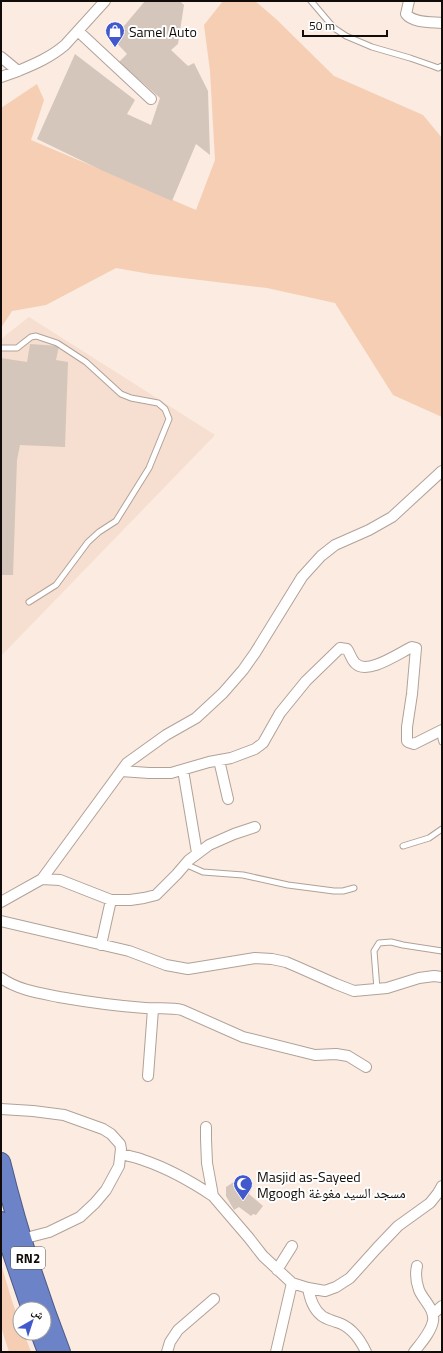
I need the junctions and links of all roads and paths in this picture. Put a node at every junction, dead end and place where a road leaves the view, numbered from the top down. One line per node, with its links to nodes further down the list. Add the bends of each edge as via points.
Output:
1 (105, 1): 5 (street)
2 (311, 1): 7 (lane, via 334,28 346,36 438,68)
3 (410, 1): 4 (street, via 406,14 409,18)
4 (442, 23)
5 (78, 31): 8 (street, via 58,52); 10 (street)
6 (1, 57): 8 (street)
7 (442, 66)
8 (18, 72): 9 (street)
9 (1, 77)
10 (150, 99)
11 (1, 348): 13 (lane, via 17,348 36,336 58,343 86,362 121,394 158,403 165,409 169,419 148,468 116,521 94,536 56,585)
12 (442, 470): 18 (street, via 392,516 369,530 335,545 321,556 302,577 243,670 223,693 196,718 149,746)
13 (29, 602)
14 (441, 730): 15 (lane); 16 (street, via 414,744 407,741 416,648 412,647 372,667 361,667 354,662 347,649 340,648 306,681 280,713 263,743 246,753)
15 (442, 742)
16 (219, 760): 17 (street); 19 (street)
17 (183, 770): 18 (street, via 171,773); 23 (street)
18 (121, 771): 25 (street)
19 (228, 799)
20 (255, 827): 23 (street, via 217,841)
21 (442, 829): 22 (lane, via 429,838)
22 (403, 846)
23 (197, 853): 24 (street)
24 (185, 864): 26 (lane, via 203,872 244,875 288,885 334,891); 27 (street, via 156,895 130,900)
25 (42, 879): 27 (street, via 60,880); 28 (street)
26 (354, 888)
27 (111, 900): 30 (street)
28 (1, 902)
29 (1, 921): 30 (street)
30 (101, 945): 34 (street, via 188,969 255,958 272,959 286,962 354,991)
31 (442, 951): 34 (lane, via 391,942 379,943 374,951)
32 (442, 977): 34 (street, via 419,978)
33 (1, 978): 35 (street, via 32,992 100,1004)
34 (376, 989)
35 (153, 1009): 36 (street, via 182,1010 243,1037 316,1055 348,1056); 37 (street)
36 (366, 1067)
37 (148, 1076)
38 (1, 1110): 40 (street, via 64,1115 104,1129 117,1139)
39 (206, 1127): 43 (street, via 207,1163)
40 (121, 1154): 43 (street, via 162,1168); 45 (street, via 119,1166 106,1190 80,1217 49,1232)
41 (1, 1162): 45 (highway, RN2)
42 (442, 1186): 50 (street, via 430,1203 398,1226 350,1278 324,1291)
43 (213, 1196): 48 (street)
44 (1, 1220): 52 (highway, RN2)
45 (22, 1240): 56 (highway, RN2)
46 (292, 1246): 48 (street)
47 (417, 1266): 53 (street, via 416,1280 419,1291)
48 (277, 1270): 49 (street)
49 (292, 1283): 50 (street); 58 (street)
50 (308, 1288): 59 (street, via 311,1302 318,1312 350,1330 357,1336)
51 (214, 1298): 57 (street, via 178,1330)
52 (28, 1301)
53 (439, 1310): 60 (street, via 432,1326)
54 (43, 1341): 55 (highway)
55 (47, 1352)
56 (61, 1352)
57 (167, 1352)
58 (276, 1352)
59 (366, 1352)
60 (414, 1352)

